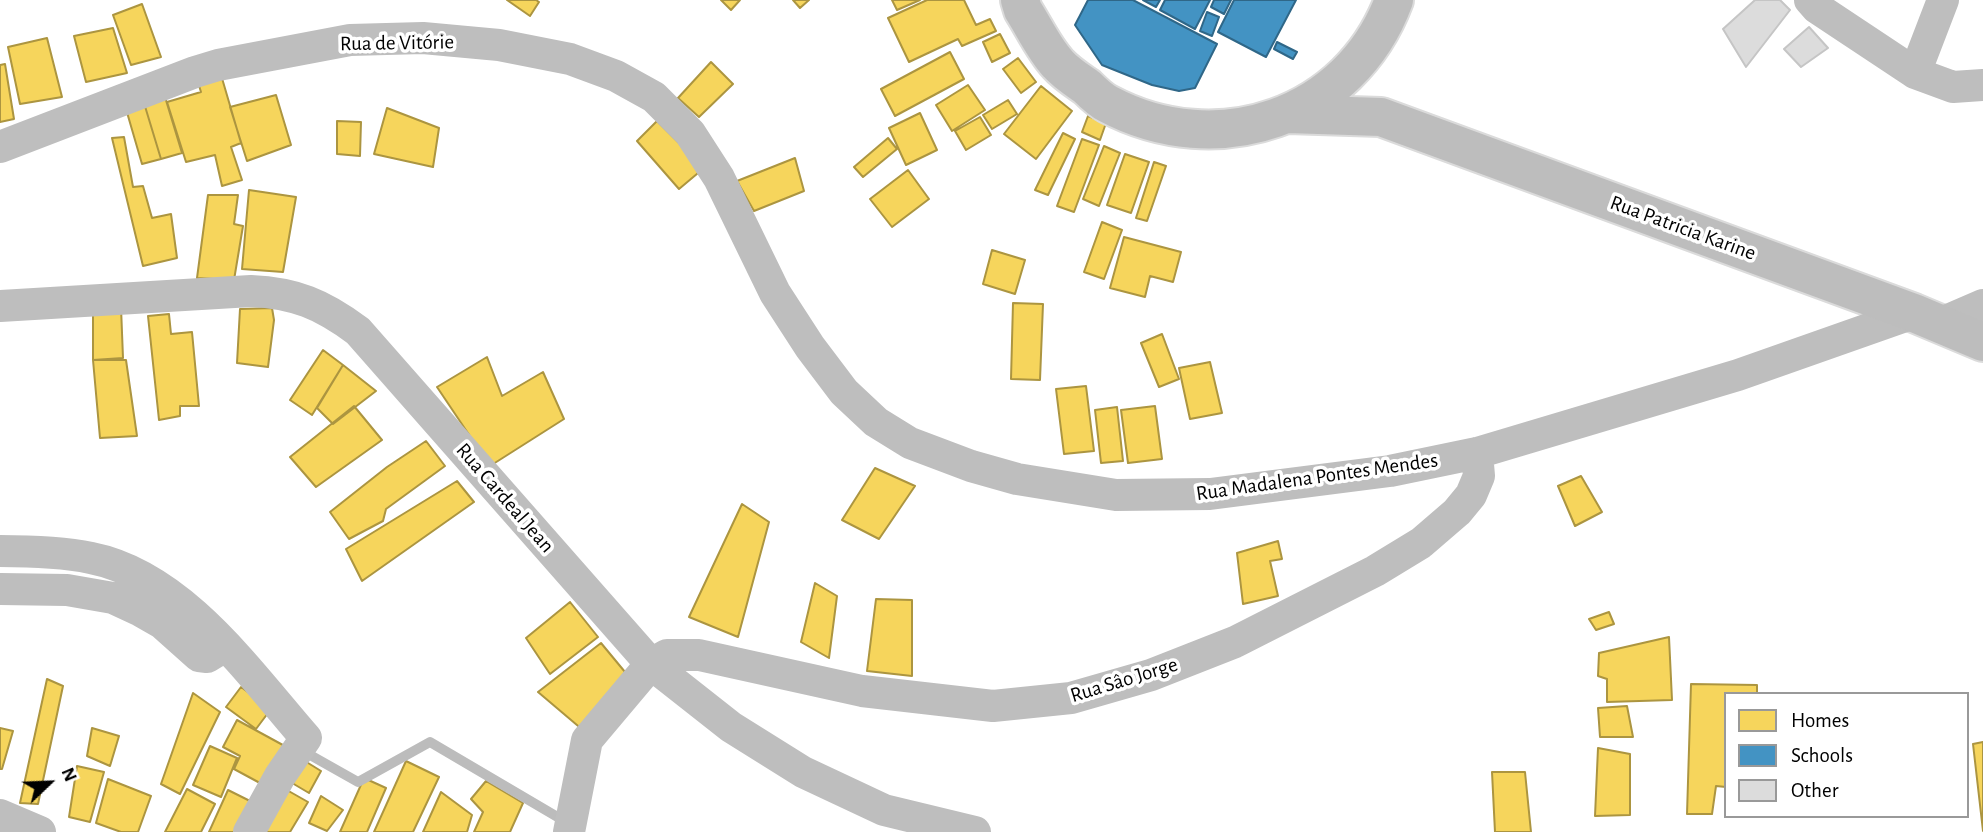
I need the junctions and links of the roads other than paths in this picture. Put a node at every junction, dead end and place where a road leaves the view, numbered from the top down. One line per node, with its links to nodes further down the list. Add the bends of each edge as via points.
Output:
1 (1020, 0): 8 (main road, via 1057,63 1106,103 1165,127 1227,130)
2 (1394, 0): 5 (main road, via 1385,23)
3 (1810, 0): 6 (street)
4 (1943, 0): 6 (street)
5 (1356, 66): 8 (main road, via 1325,93); 9 (main road)
6 (1915, 73): 7 (street, via 1953,87)
7 (1983, 85)
8 (1288, 114): 9 (main road, Rua Patricia Karine)
9 (1381, 117): 14 (main road, Rua Patricia Karine)
10 (0, 147): 11 (street, Rua de Vitórie, via 218,65 350,40 423,38 570,59 616,76 654,97 690,133)
11 (719, 178): 16 (street, Rua Madalena Pontes Mendes, via 775,293 844,392 876,422 911,443 971,466 1017,479 1116,495 1210,494 1390,471)
12 (0, 306): 20 (street, Rua Cardeal Jean, via 251,291 280,292 334,313 358,331)
13 (1983, 306): 14 (street, Rua Madalena Pontes Mendes)
14 (1927, 319): 15 (main road, Rua Patricia Karine); 16 (street, Rua Madalena Pontes Mendes)
15 (1983, 342)
16 (1477, 453): 20 (street, Rua Sâo Jorge, via 1479,476 1457,512 1375,571 1234,642 1151,675 1071,698 993,706 862,691 699,655 667,655)
17 (0, 551): 19 (street, via 92,558 126,569 181,603)
18 (0, 589): 19 (street, via 67,590 113,598 162,623 194,653)
19 (216, 652): 24 (street, via 300,746)
20 (651, 664): 22 (street, via 587,740); 25 (street, Rua Cardeal Jean, via 731,727 803,772 884,810)
21 (0, 815): 23 (street)
22 (572, 824)
23 (40, 832)
24 (249, 832)
25 (975, 832)

